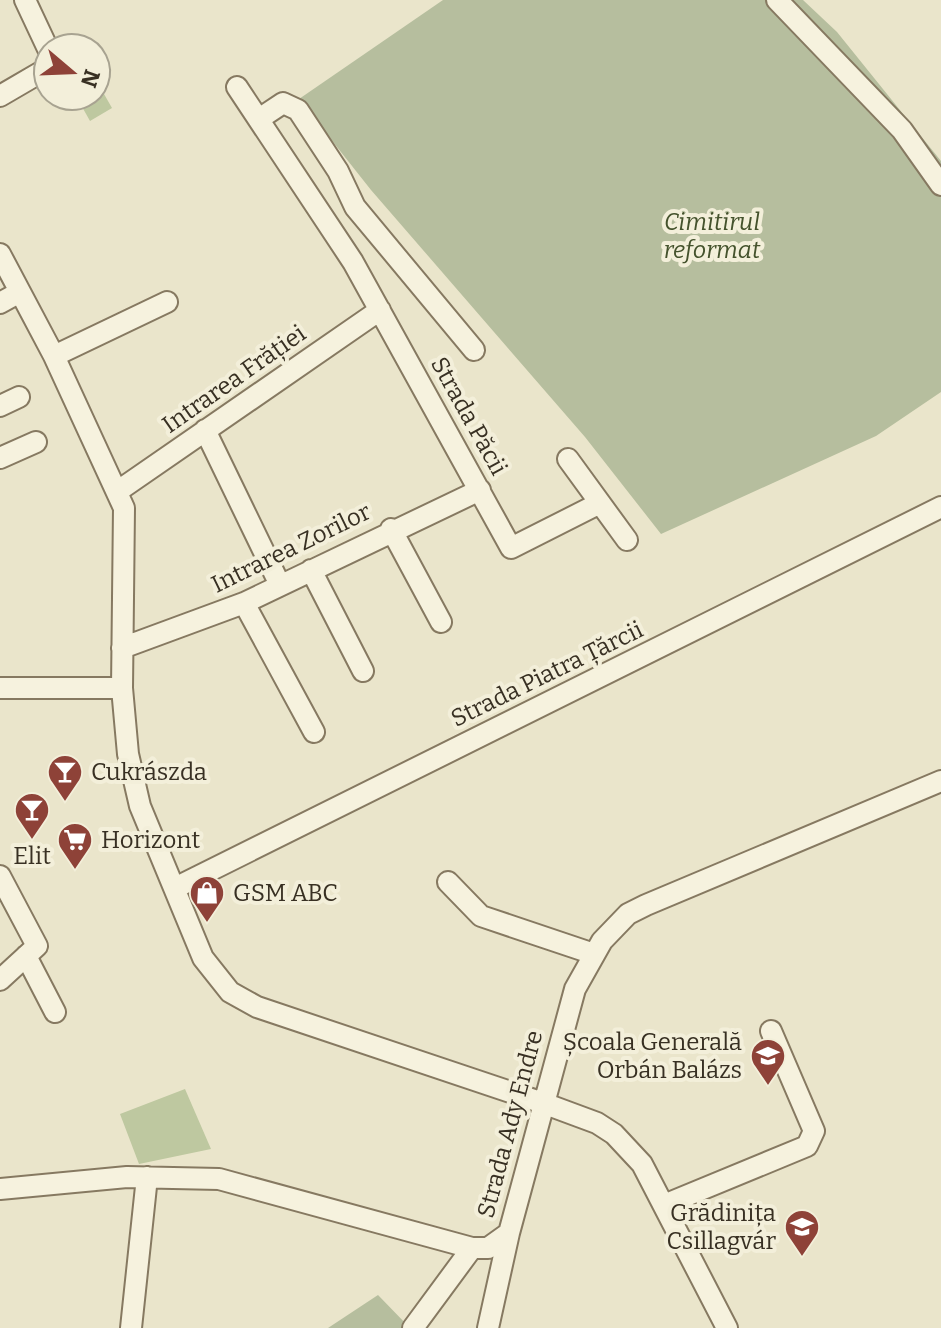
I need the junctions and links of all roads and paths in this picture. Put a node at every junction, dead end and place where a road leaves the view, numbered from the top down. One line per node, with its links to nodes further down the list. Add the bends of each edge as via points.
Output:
1 (25, 0): 3 (street)
2 (777, 0): 8 (street, via 902,130)
3 (40, 32)
4 (32, 77): 6 (street)
5 (237, 87): 7 (street, Strada Păcii)
6 (0, 96)
7 (259, 119): 13 (street, Strada Păcii); 14 (street, via 283,103 298,110 355,207)
8 (941, 185)
9 (0, 254): 10 (street)
10 (20, 292): 12 (street); 15 (street)
11 (167, 302): 15 (street)
12 (0, 303)
13 (380, 310): 16 (street, Intrarea Frăției); 20 (street, Strada Păcii)
14 (474, 350)
15 (54, 356): 21 (street)
16 (205, 430): 21 (street, Intrarea Frăției); 27 (street)
17 (36, 442): 18 (street)
18 (0, 458)
19 (568, 459): 22 (street)
20 (480, 490): 22 (street, Strada Păcii, via 511,548); 24 (street, Intrarea Zorilor)
21 (118, 491): 30 (street, via 124,508)
22 (600, 503): 25 (street)
23 (941, 507): 38 (street, Strada Piatra Țărcii)
24 (391, 529): 26 (street, Intrarea Zorilor); 29 (street)
25 (627, 540)
26 (311, 570): 27 (street, Intrarea Zorilor); 31 (street)
27 (280, 585): 28 (street, Intrarea Zorilor)
28 (244, 603): 30 (street, Intrarea Zorilor); 34 (street)
29 (441, 622)
30 (122, 648): 33 (street)
31 (363, 671)
32 (0, 688): 33 (street)
33 (122, 688): 38 (street, via 128,754 140,806)
34 (314, 732)
35 (941, 781): 39 (street, Strada Ady Endre, via 646,905 628,914)
36 (0, 876): 40 (street, via 37,946)
37 (448, 882): 39 (street, via 481,916)
38 (175, 888): 44 (street, via 203,958 241,999 280,1017)
39 (594, 954): 44 (street, Strada Ady Endre, via 575,989)
40 (26, 956): 41 (street); 42 (street)
41 (0, 980)
42 (55, 1012)
43 (771, 1031): 47 (street, via 814,1131 807,1146)
44 (543, 1103): 47 (street, via 614,1134 642,1164); 48 (street, Strada Ady Endre)
45 (147, 1177): 46 (street, Strada Ady Endre); 49 (street, Strada Ady Endre, via 201,1177 249,1185); 50 (street)
46 (0, 1189)
47 (664, 1205): 53 (street)
48 (509, 1233): 49 (street, Strada Ady Endre, via 488,1248); 52 (street)
49 (472, 1248): 51 (street)
50 (131, 1328)
51 (413, 1328)
52 (488, 1328)
53 (727, 1328)

